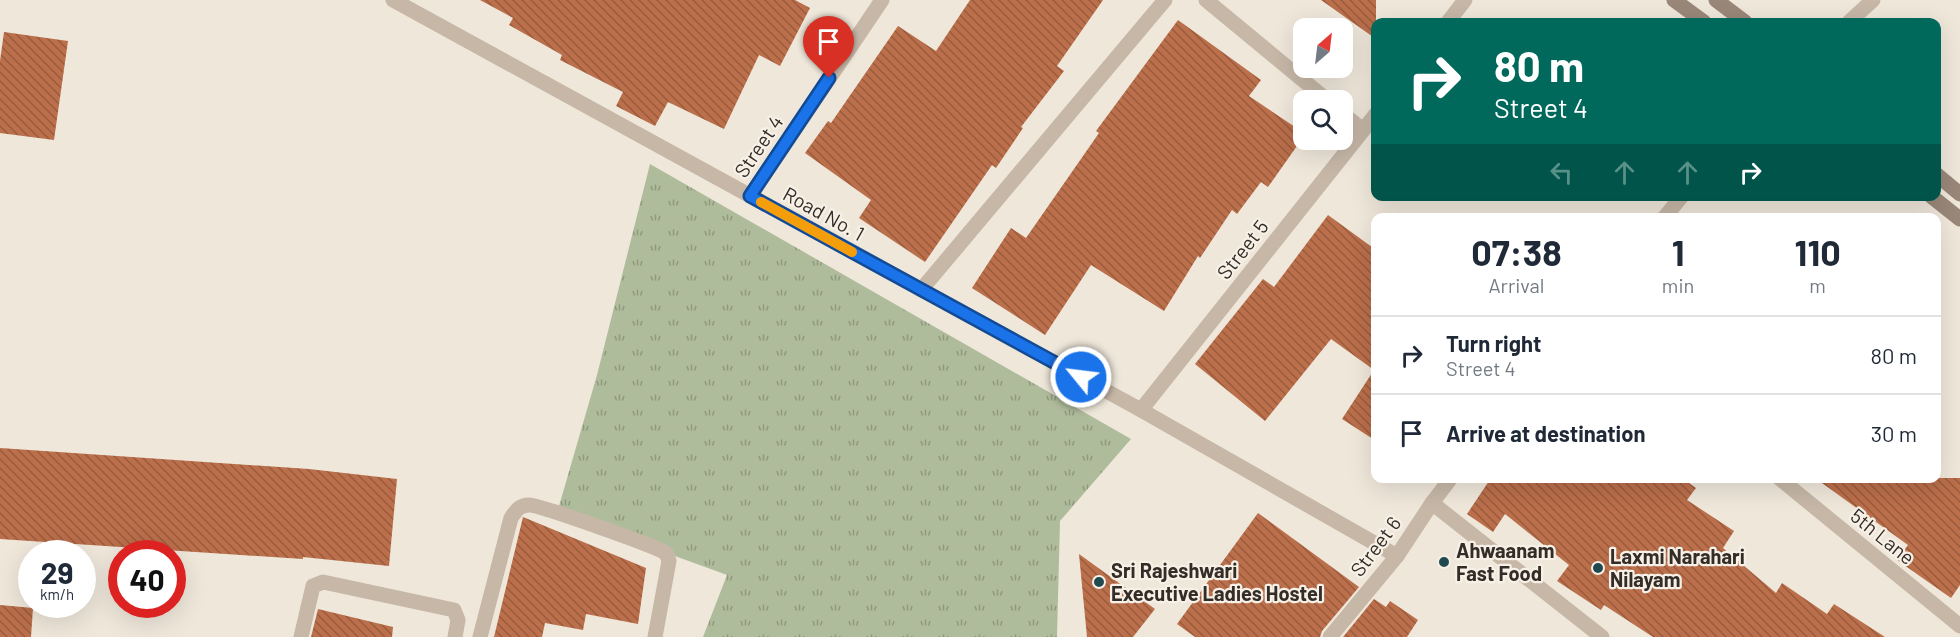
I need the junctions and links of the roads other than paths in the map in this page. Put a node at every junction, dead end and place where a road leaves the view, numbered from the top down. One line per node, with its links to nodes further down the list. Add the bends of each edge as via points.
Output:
1 (393, 0): 19 (street, Road No. 1)
2 (882, 0): 19 (street, Street 4)
3 (1165, 0): 24 (street)
4 (1206, 0): 13 (street)
5 (1466, 0): 9 (street)
6 (1674, 0): 10 (main road)
7 (1716, 0): 11 (main road)
8 (1874, 0): 12 (street)
9 (1451, 18)
10 (1699, 18)
11 (1740, 18)
12 (1854, 18)
13 (1315, 90)
14 (1371, 120): 16 (street, Street 5)
15 (1353, 122): 16 (street)
16 (1363, 130): 25 (street, Street 5)
17 (1941, 178): 18 (main road)
18 (1960, 194)
19 (750, 196): 24 (street, Road No. 1)
20 (1678, 201): 22 (street)
21 (1937, 201): 23 (main road)
22 (1668, 213)
23 (1960, 219)
24 (921, 290): 25 (street, Road No. 1)
25 (1141, 410): 29 (street, Road No. 1)
26 (1447, 483): 28 (street, Street 6)
27 (1785, 483): 30 (street, 5th Lane)
28 (1432, 503): 29 (street, Street 6); 36 (street)
29 (1396, 556): 35 (street, Street 6)
30 (1960, 626)
31 (301, 637): 32 (street, via 313,586 323,582 454,610 458,620)
32 (455, 637)
33 (480, 637): 34 (street, via 511,518 526,505 666,553 669,561)
34 (655, 637)
35 (1330, 637)
36 (1602, 637)

